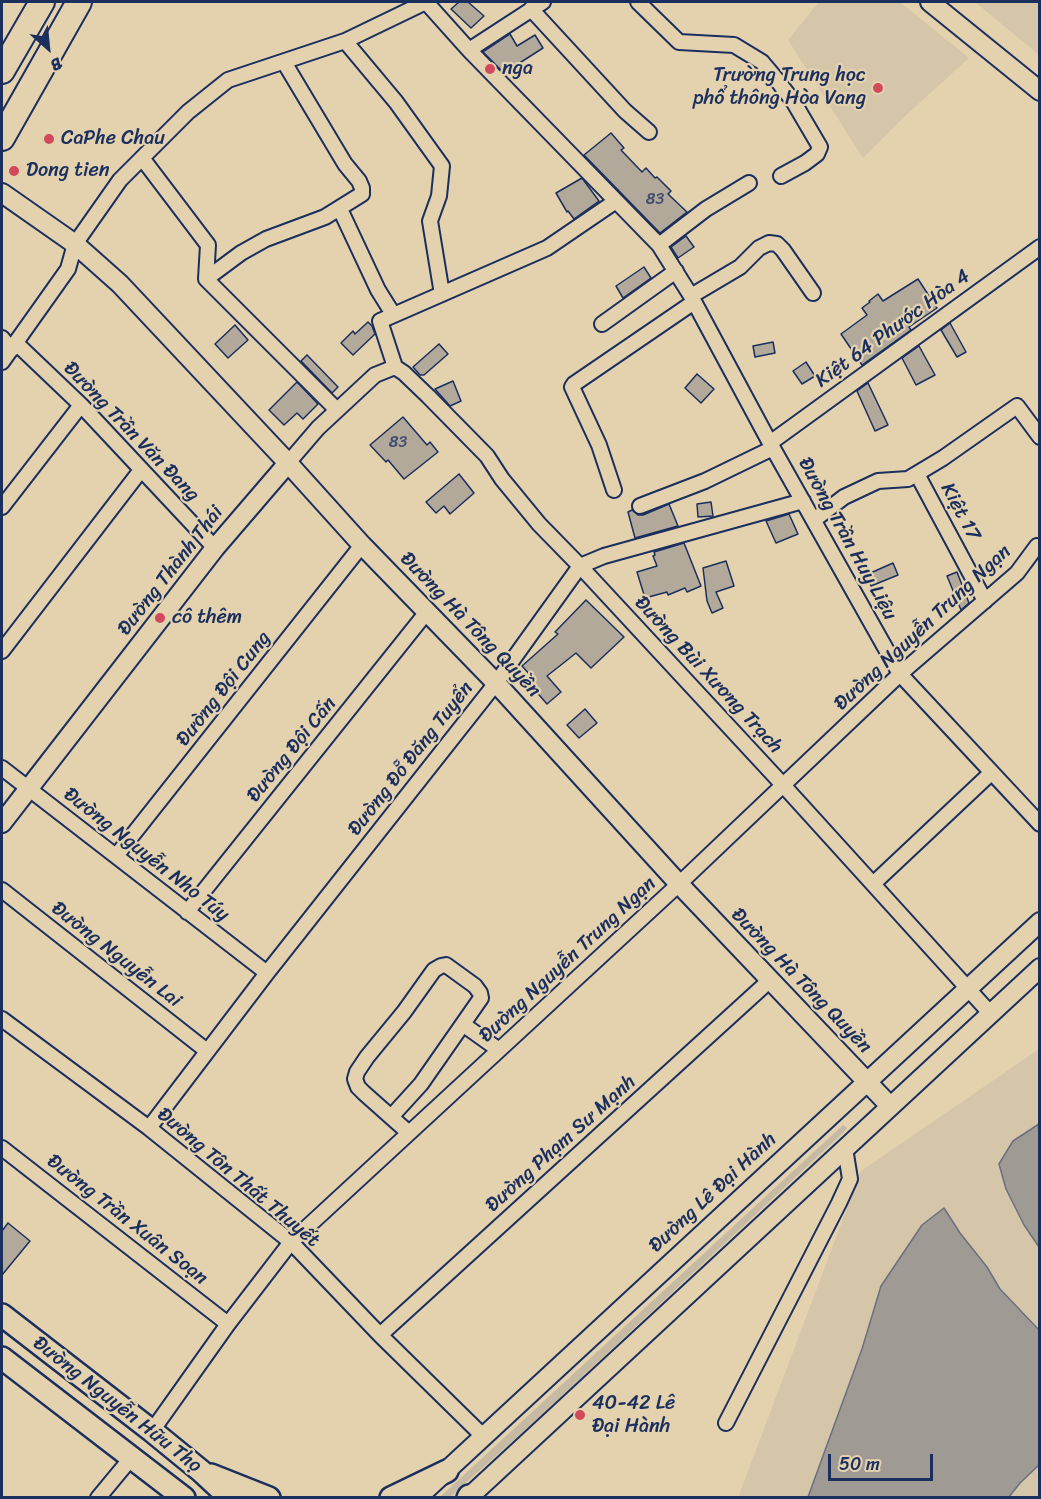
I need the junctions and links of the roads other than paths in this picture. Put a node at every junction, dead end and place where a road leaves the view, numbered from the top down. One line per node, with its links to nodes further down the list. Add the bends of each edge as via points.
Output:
1 (42, 2): 11 (highway)
2 (79, 2): 14 (highway)
3 (426, 2): 8 (street); 9 (street, Đường Trần Huy Liệu)
4 (543, 2): 7 (street)
5 (638, 2): 16 (street, via 679,42 734,45 762,62 773,75 820,147 805,163)
6 (930, 2): 12 (main road)
7 (531, 9): 9 (street); 13 (street)
8 (345, 41): 10 (street); 27 (street, via 442,166 439,196 430,221)
9 (469, 50): 19 (street, Đường Trần Huy Liệu)
10 (284, 62): 15 (street, via 228,81 188,112); 20 (street, via 359,181 362,194)
11 (2, 71)
12 (1040, 91)
13 (649, 132)
14 (2, 138)
15 (142, 158): 21 (street, via 120,180); 25 (street, via 208,245)
16 (781, 176)
17 (749, 183): 22 (street)
18 (2, 193): 21 (main road, Đường Hà Tông Quyền)
19 (616, 201): 22 (street, Đường Trần Huy Liệu); 27 (street, via 547,248)
20 (339, 209): 25 (street, via 267,239); 29 (street)
21 (75, 244): 32 (street, via 68,269); 39 (main road, Đường Hà Tông Quyền, via 120,284)
22 (659, 245): 24 (street, Đường Trần Huy Liệu)
23 (1040, 247): 38 (street, Kiệt 64 Phước Hòa 4)
24 (676, 271): 28 (street, Đường Trần Huy Liệu); 30 (street)
25 (206, 279): 36 (street)
26 (813, 293): 28 (street, via 777,244 769,243)
27 (442, 294): 29 (street)
28 (692, 299): 38 (street, Đường Trần Huy Liệu); 42 (street, via 572,387 599,445)
29 (393, 314): 34 (street, via 380,321)
30 (602, 324)
31 (2, 338): 32 (street, Đường Trần Văn Đang)
32 (14, 346): 33 (street); 35 (street, Đường Trần Văn Đang)
33 (2, 362)
34 (395, 367): 36 (street, Đường Thành Thái, via 375,375); 50 (street, Đường Bùi Xương Trạch, via 487,456 539,524)
35 (81, 405): 40 (street, Đường Trần Văn Đang); 45 (street)
36 (338, 410): 39 (street, Đường Thành Thái)
37 (1040, 437): 41 (street, via 1017,406)
38 (772, 446): 43 (street, Đường Trần Huy Liệu); 44 (street, Kiệt 64 Phước Hòa 4, via 705,481)
39 (288, 463): 48 (main road, Đường Hà Tông Quyền); 49 (main road, Đường Thành Thái)
40 (141, 470): 49 (street, Đường Trần Văn Đang); 53 (street)
41 (916, 474): 46 (street, via 908,479 878,481 844,497); 51 (street, Kiệt 17)
42 (614, 490)
43 (802, 501): 46 (street, Đường Trần Huy Liệu); 50 (street)
44 (640, 506)
45 (2, 507)
46 (813, 520): 54 (street, Đường Trần Huy Liệu)
47 (1039, 544): 51 (street, Đường Nguyễn Trung Ngạn, via 1017,573)
48 (362, 546): 52 (main road, Đường Hà Tông Quyền); 62 (street, Đường Đội Cung)
49 (215, 548): 59 (main road, Đường Thành Thái)
50 (580, 566): 55 (street, Đường Đỗ Đăng Tuyển); 58 (street, Đường Bùi Xương Trạch)
51 (985, 601): 54 (street, Đường Nguyễn Trung Ngạn)
52 (426, 613): 55 (main road, Đường Hà Tông Quyền); 66 (street, Đường Đội Cấn)
53 (2, 651)
54 (900, 674): 57 (street, Đường Trần Huy Liệu); 58 (street, Đường Nguyễn Trung Ngạn)
55 (496, 683): 64 (main road, Đường Hà Tông Quyền); 69 (street, Đường Đỗ Đăng Tuyển)
56 (2, 768): 59 (street, Đường Nguyễn Nho Túy)
57 (991, 773): 61 (street, Đường Trần Huy Liệu); 63 (street)
58 (783, 785): 63 (street, Đường Bùi Xương Trạch); 64 (street, Đường Nguyễn Trung Ngạn)
59 (29, 788): 60 (main road, Đường Thành Thái); 62 (street, Đường Nguyễn Nho Túy)
60 (2, 823)
61 (1040, 824)
62 (116, 856): 66 (street, Đường Nguyễn Nho Túy)
63 (873, 884): 71 (street, Đường Bùi Xương Trạch)
64 (679, 885): 70 (main road, Đường Hà Tông Quyền); 75 (street, Đường Nguyễn Trung Ngạn)
65 (2, 890): 76 (street, Đường Nguyễn Lai)
66 (187, 912): 69 (street, Đường Nguyễn Nho Túy)
67 (1040, 922): 71 (main road, Đường Lê Đại Hành)
68 (1040, 968): 72 (main road)
69 (267, 973): 76 (street, Đường Đỗ Đăng Tuyển)
70 (769, 981): 77 (main road, Đường Hà Tông Quyền); 87 (street, Đường Phạm Sư Mạnh)
71 (968, 988): 72 (street, Đường Bùi Xương Trạch); 77 (main road, Đường Lê Đại Hành)
72 (990, 1013): 78 (main road)
73 (2, 1018): 80 (street, Đường Tôn Thất Thuyết)
74 (464, 1024): 75 (street); 79 (street, via 421,1084); 79 (street, via 479,1004 480,993 454,970 441,966 434,970 357,1072 358,1087)
75 (499, 1050): 81 (street, Đường Nguyễn Trung Ngạn)
76 (207, 1051): 80 (street, Đường Đỗ Đăng Tuyển)
77 (867, 1081): 78 (main road, Đường Hà Tông Quyền); 91 (main road, Đường Lê Đại Hành)
78 (890, 1106): 83 (main road)
79 (391, 1117): 81 (street)
80 (149, 1128): 84 (street, Đường Tôn Thất Thuyết)
81 (409, 1133): 84 (street, Đường Nguyễn Trung Ngạn)
82 (2, 1148): 86 (street, Đường Trần Xuân Soạn)
83 (845, 1148): 89 (street, via 849,1173 846,1187); 101 (main road)
84 (291, 1242): 86 (street, Đường Nguyễn Trung Ngạn); 87 (street, Đường Tôn Thất Thuyết)
85 (2, 1315): 90 (main road, Đường Nguyễn Hữu Thọ)
86 (228, 1324): 90 (street, Đường Nguyễn Trung Ngạn)
87 (380, 1335): 91 (street, Đường Tôn Thất Thuyết)
88 (2, 1359): 92 (main road, Đường Nguyễn Hữu Thọ)
89 (726, 1424)
90 (152, 1431): 93 (main road, Đường Nguyễn Hữu Thọ)
91 (484, 1437): 94 (main road, Đường Lê Đại Hành)
92 (132, 1457): 95 (main road, Đường Nguyễn Hữu Thọ); 96 (street)
93 (201, 1471): 97 (main road, Đường Nguyễn Hữu Thọ); 98 (main road)
94 (447, 1471): 99 (main road); 100 (main road, Đường Lê Đại Hành)
95 (183, 1496)
96 (98, 1497)
97 (230, 1497)
98 (269, 1497)
99 (391, 1497)
100 (417, 1497)
101 (468, 1497)

